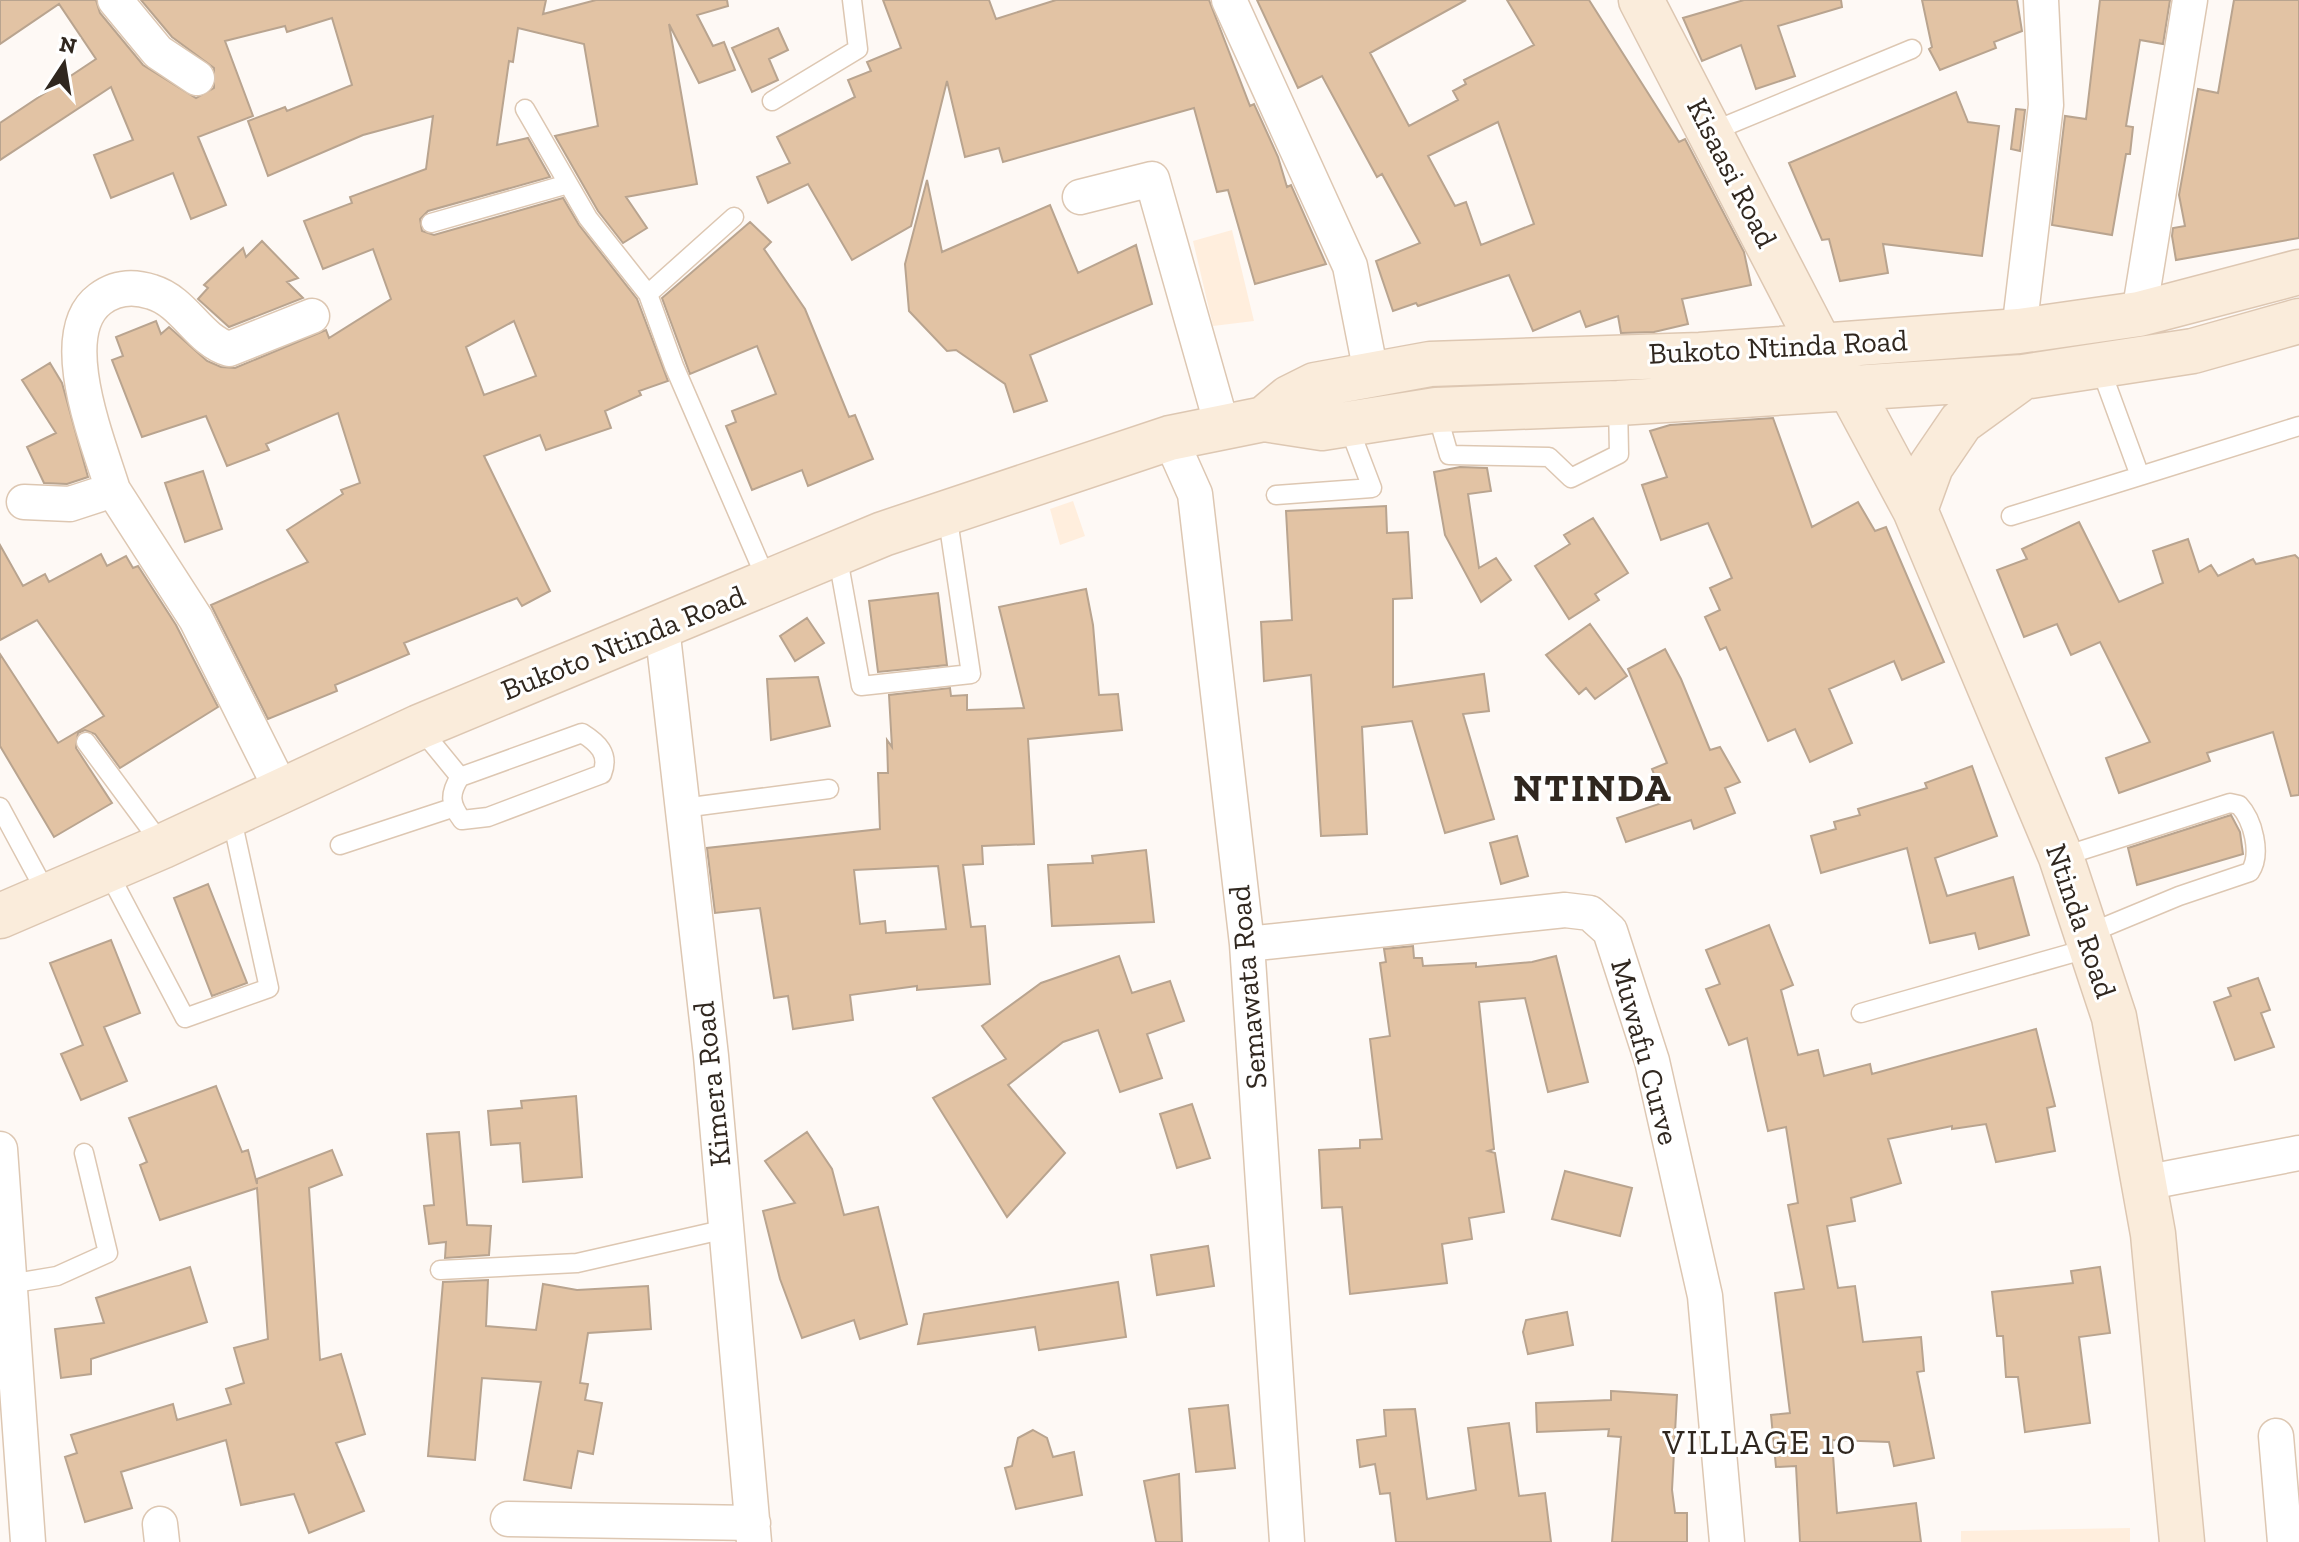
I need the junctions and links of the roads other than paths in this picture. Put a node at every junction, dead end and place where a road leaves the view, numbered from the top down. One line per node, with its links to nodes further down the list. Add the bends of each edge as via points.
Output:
1 (115, 0): 8 (street, via 158,52)
2 (852, 0): 9 (lane, via 858,49)
3 (1229, 0): 24 (street, via 1350,266)
4 (1641, 0): 11 (main road, Kisaasi Road)
5 (2041, 0): 21 (street, via 2046,105)
6 (2190, 0): 18 (street)
7 (1912, 49): 11 (lane)
8 (197, 78)
9 (772, 101)
10 (525, 109): 12 (lane)
11 (1711, 132): 22 (main road, Kisaasi Road)
12 (568, 184): 15 (lane); 17 (lane)
13 (1080, 197): 29 (street, via 1152,179)
14 (734, 217): 17 (lane)
15 (431, 223)
16 (2299, 272): 18 (main road, Bukoto Ntinda Road)
17 (648, 294): 41 (lane)
18 (2139, 314): 21 (main road, Bukoto Ntinda Road)
19 (312, 316): 34 (street, via 229,349 173,300 151,291 119,288 93,304 83,320 84,397)
20 (2299, 321): 23 (main road, Bukoto Ntinda Road, via 2193,351)
21 (2019, 331): 22 (main road, Bukoto Ntinda Road)
22 (1821, 347): 24 (main road, Bukoto Ntinda Road, via 1518,358); 26 (main road, Ntinda Road)
23 (2100, 367): 25 (main road, Bukoto Ntinda Road); 33 (lane)
24 (1371, 373): 29 (main road, Bukoto Ntinda Road, via 1315,385)
25 (2023, 377): 26 (main road, Bukoto Ntinda Road); 37 (main road, via 1961,422 1931,466)
26 (1850, 389): 27 (main road, Bukoto Ntinda Road); 37 (main road, Ntinda Road)
27 (1618, 403): 28 (main road, Bukoto Ntinda Road); 28 (lane, via 1619,454 1571,478 1549,457 1449,455)
28 (1436, 410): 30 (main road, Bukoto Ntinda Road)
29 (1243, 422): 30 (main road, Bukoto Ntinda Road); 32 (main road, Bukoto Ntinda Road)
30 (1348, 425): 35 (lane, via 1372,488)
31 (2299, 426): 33 (lane)
32 (1170, 438): 38 (main road, Bukoto Ntinda Road); 59 (street, Semawata Road, via 1195,494)
33 (2140, 476): 39 (lane)
34 (113, 490): 36 (street, via 70,504); 47 (street, via 196,619)
35 (1276, 495)
36 (24, 502)
37 (1915, 510): 54 (main road, Ntinda Road)
38 (947, 513): 40 (main road, Bukoto Ntinda Road); 40 (lane, via 971,674 861,686)
39 (2011, 516)
40 (837, 553): 41 (main road, Bukoto Ntinda Road)
41 (768, 583): 42 (main road, Bukoto Ntinda Road)
42 (662, 627): 43 (main road, Bukoto Ntinda Road); 50 (street, Kimera Road)
43 (419, 727): 45 (lane); 47 (main road, Bukoto Ntinda Road)
44 (86, 742): 53 (lane)
45 (460, 777): 49 (lane, via 452,790); 49 (lane, via 582,733 595,741 607,763 602,774 488,817 462,820)
46 (829, 789): 50 (lane)
47 (282, 791): 51 (main road, Bukoto Ntinda Road)
48 (0, 807): 56 (lane)
49 (452, 808): 52 (lane)
50 (683, 808): 65 (street, Kimera Road)
51 (231, 815): 53 (main road, Bukoto Ntinda Road); 55 (lane, via 269,988 185,1018)
52 (340, 845)
53 (163, 846): 55 (main road, Bukoto Ntinda Road)
54 (2061, 857): 58 (main road, Ntinda Road); 58 (lane, via 2230,803 2239,805 2251,825 2256,859 2250,872 2179,896)
55 (107, 870): 56 (main road, Bukoto Ntinda Road)
56 (48, 896): 57 (main road, Bukoto Ntinda Road)
57 (0, 916)
58 (2088, 941): 60 (lane); 64 (main road, Ntinda Road, via 2114,1017)
59 (1247, 944): 72 (street, Semawata Road); 73 (street, Muwafu Curve, via 1565,910 1590,913 1610,931 1652,1061 1705,1296)
60 (1861, 1013)
61 (0, 1149): 67 (street)
62 (84, 1153): 67 (lane, via 108,1253 57,1276)
63 (2299, 1153): 64 (street)
64 (2144, 1183): 74 (main road, Ntinda Road)
65 (726, 1229): 66 (lane, via 577,1263); 70 (street, Kimera Road)
66 (440, 1270)
67 (9, 1284): 71 (street)
68 (2276, 1436): 75 (street)
69 (508, 1519): 70 (street)
70 (753, 1532)
71 (28, 1542)
72 (1287, 1542)
73 (1727, 1542)
74 (2182, 1542)
75 (2285, 1542)

